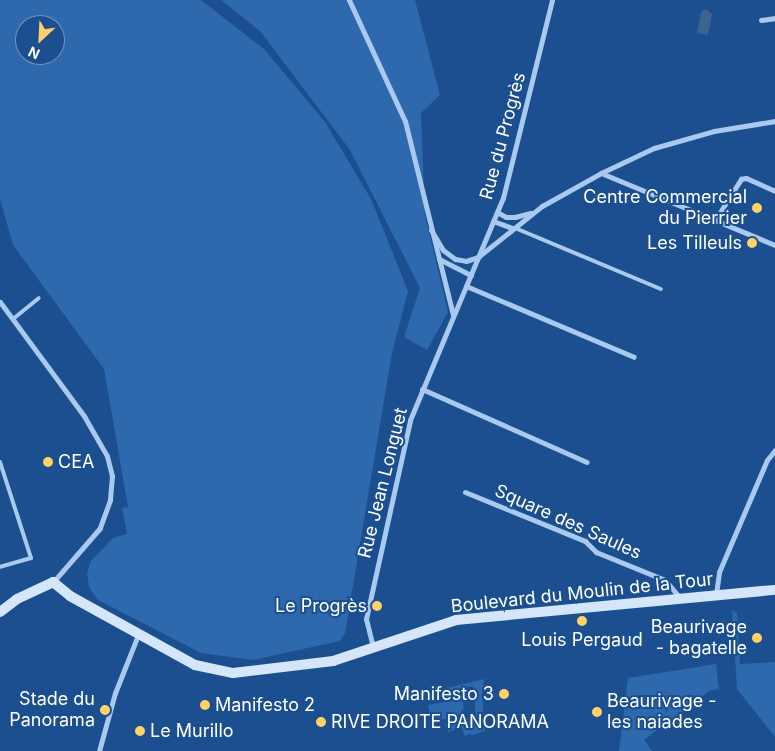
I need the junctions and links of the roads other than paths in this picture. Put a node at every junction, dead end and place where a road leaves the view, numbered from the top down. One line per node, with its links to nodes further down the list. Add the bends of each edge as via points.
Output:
1 (349, 0): 13 (street, via 405,121)
2 (552, 0): 8 (street, Rue du Progrès)
3 (775, 18): 4 (street)
4 (761, 20)
5 (775, 121): 6 (street, via 714,131 654,148)
6 (601, 173): 9 (street); 10 (street)
7 (775, 191): 10 (street, via 746,178 740,179)
8 (497, 212): 9 (street, via 506,217 516,217); 11 (street, Rue du Progrès)
9 (533, 212): 12 (street)
10 (715, 220): 14 (street)
11 (493, 221): 12 (street); 15 (street, Rue du Progrès)
12 (512, 228): 15 (street); 19 (lane, via 524,230)
13 (431, 230): 15 (street, via 444,250 455,259 466,261); 16 (street)
14 (775, 245)
15 (478, 257): 17 (street, Rue du Progrès)
16 (439, 258): 17 (street); 22 (street)
17 (471, 275): 18 (street, Rue Jean Longuet)
18 (466, 286): 22 (street, Rue Jean Longuet); 24 (street)
19 (661, 289)
20 (39, 298): 23 (lane)
21 (0, 302): 23 (street)
22 (454, 316): 25 (street, Rue Jean Longuet)
23 (13, 320): 31 (street, via 93,430 107,456 112,476 110,500 100,528)
24 (634, 357)
25 (422, 389): 28 (street); 37 (street, Rue Jean Longuet, via 410,420 366,620)
26 (775, 450): 33 (street, via 767,460 719,572)
27 (0, 462): 30 (lane, via 31,558)
28 (587, 462)
29 (465, 492): 34 (street, Square des Saules, via 585,541 596,552 665,580)
30 (0, 567)
31 (53, 582): 35 (street, via 17,599); 36 (street, Boulevard du Moulin de la Tour, via 70,596)
32 (775, 590): 33 (street, Boulevard du Moulin de la Tour)
33 (716, 594): 34 (street, Boulevard du Moulin de la Tour)
34 (680, 599): 37 (street, Boulevard du Moulin de la Tour, via 456,620)
35 (0, 612)
36 (138, 634): 37 (street, Boulevard du Moulin de la Tour, via 195,665 234,673 333,661); 38 (street, via 115,693)
37 (373, 647)
38 (99, 751)

